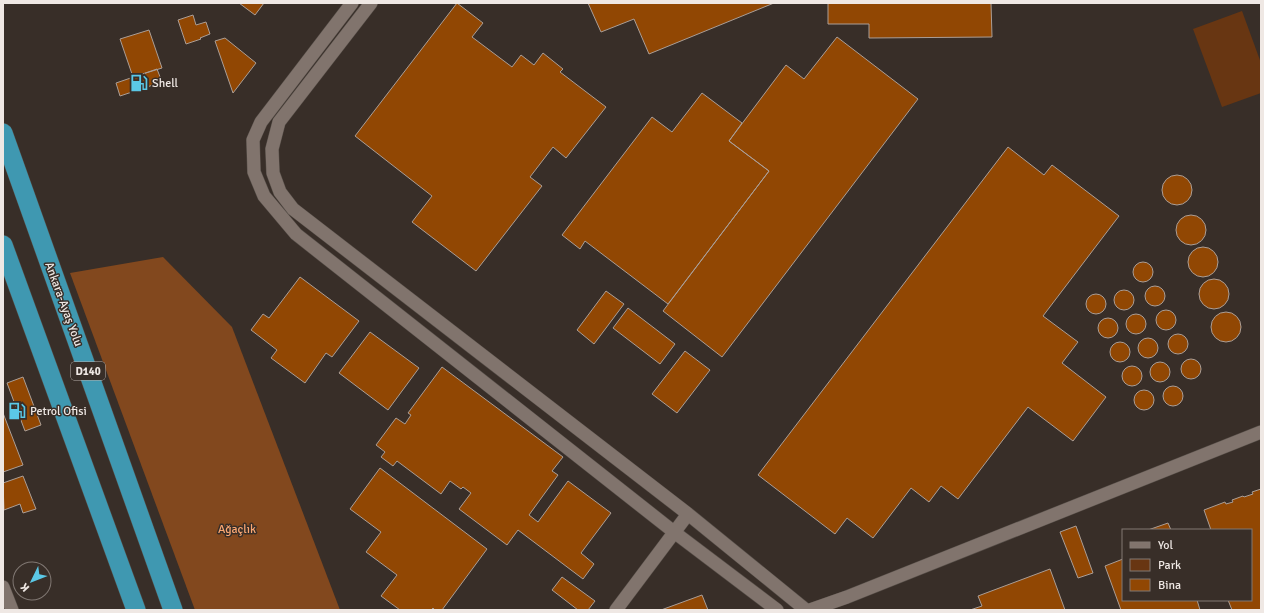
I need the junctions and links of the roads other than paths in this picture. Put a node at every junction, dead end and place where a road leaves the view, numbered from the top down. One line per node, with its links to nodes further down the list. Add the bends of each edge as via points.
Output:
1 (352, 3): 8 (street, via 261,122 253,140 254,172 264,196 296,234)
2 (371, 3): 7 (street, via 279,122 272,149 273,173 280,192 293,209)
3 (3, 133): 12 (highway, Ankara-Ayaş Yolu / D140)
4 (3, 245): 5 (highway, D140)
5 (10, 283): 11 (highway, D140)
6 (1261, 432): 16 (street)
7 (688, 514): 8 (street); 15 (street)
8 (674, 532): 13 (street); 14 (street)
9 (3, 587): 10 (street)
10 (12, 610)
11 (136, 610)
12 (173, 610)
13 (616, 610)
14 (777, 610)
15 (806, 610)
16 (810, 610)

